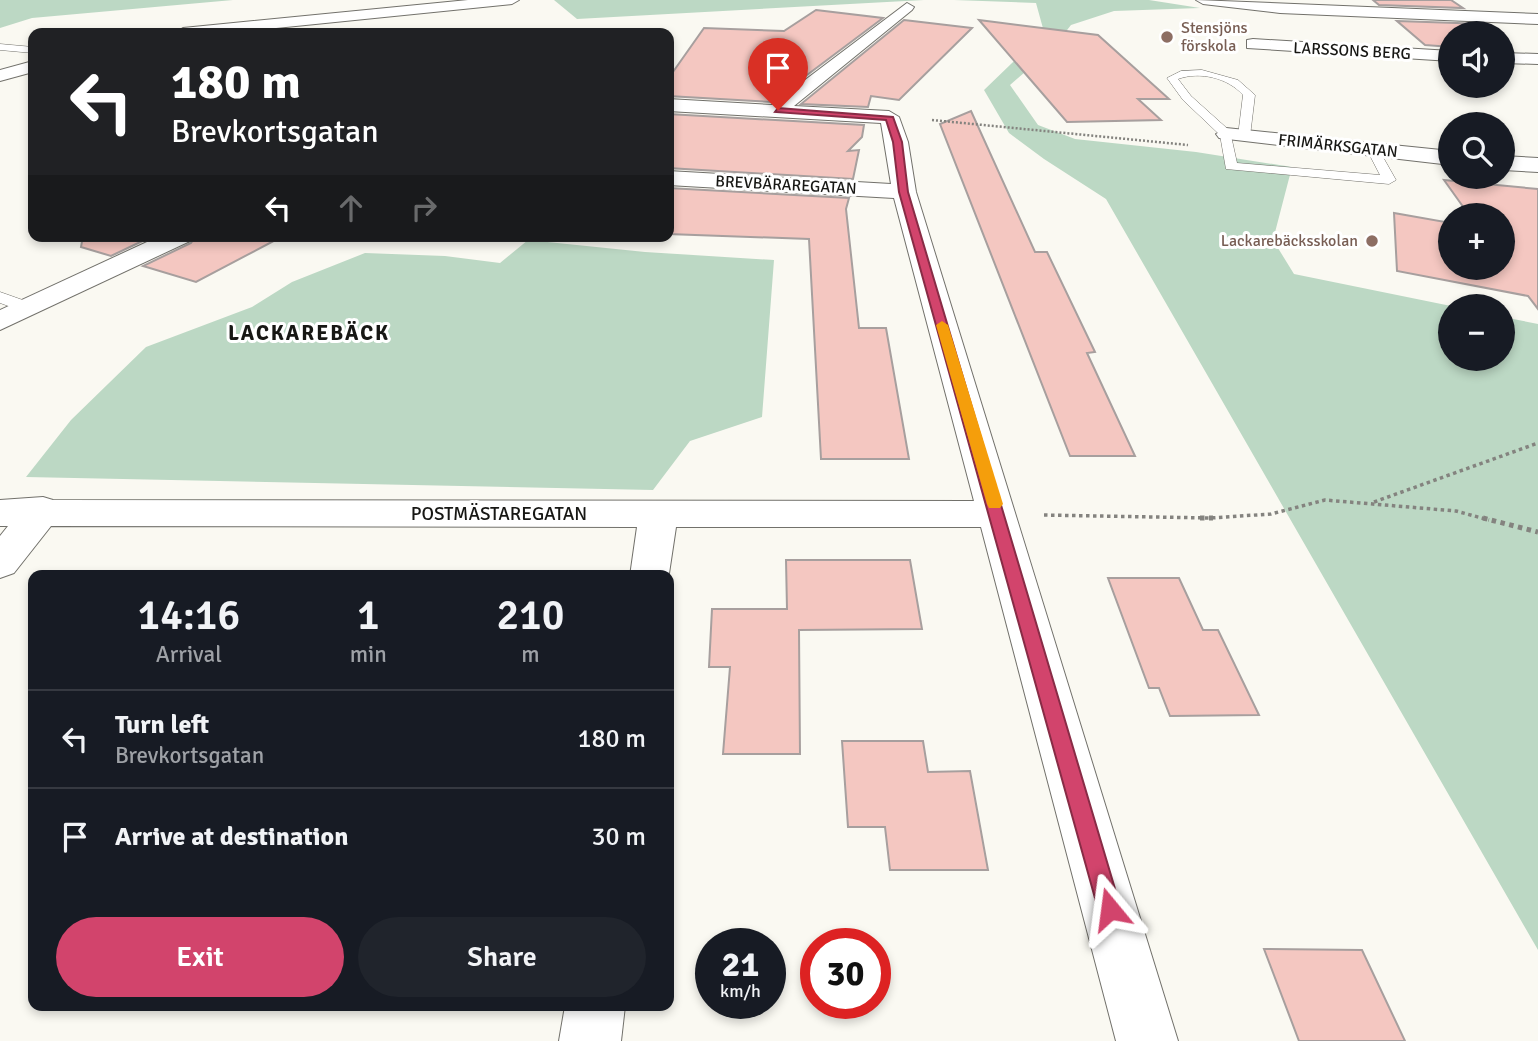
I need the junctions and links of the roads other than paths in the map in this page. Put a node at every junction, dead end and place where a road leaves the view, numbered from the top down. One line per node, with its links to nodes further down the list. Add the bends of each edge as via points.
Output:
1 (512, 0): 6 (street)
2 (1203, 0): 4 (street, LARSSONS BERG, via 1280,9)
3 (906, 7): 17 (street)
4 (1494, 17): 5 (street, LARSSONS BERG); 7 (street)
5 (1538, 19)
6 (233, 28)
7 (1527, 38)
8 (1252, 44): 11 (street, LARSSONS BERG)
9 (0, 47): 10 (lane)
10 (28, 50)
11 (1438, 55)
12 (1515, 58): 13 (street)
13 (1538, 59)
14 (28, 68): 15 (street)
15 (0, 76)
16 (674, 105): 17 (street)
17 (778, 110): 24 (street, via 889,117)
18 (1232, 140): 18 (lane, via 1249,95 1243,86 1210,75 1172,78 1186,98); 19 (street, FRIMÄRKSGATAN); 19 (lane, via 1231,166 1389,180)
19 (1373, 150): 20 (street, FRIMÄRKSGATAN)
20 (1438, 157)
21 (1515, 164): 22 (street)
22 (1538, 165)
23 (674, 178): 24 (street, BREVBÄRAREGATAN)
24 (904, 192): 31 (street)
25 (168, 242): 27 (street)
26 (0, 297): 27 (lane)
27 (27, 308): 28 (street)
28 (0, 321)
29 (43, 510): 30 (street, POSTMÄSTAREGATAN); 32 (street, POSTMÄSTAREGATAN); 33 (street)
30 (0, 513)
31 (998, 514): 32 (street, POSTMÄSTAREGATAN); 37 (street)
32 (658, 515): 34 (street)
33 (0, 563)
34 (651, 570)
35 (594, 1011): 36 (street)
36 (590, 1041)
37 (1147, 1041)

